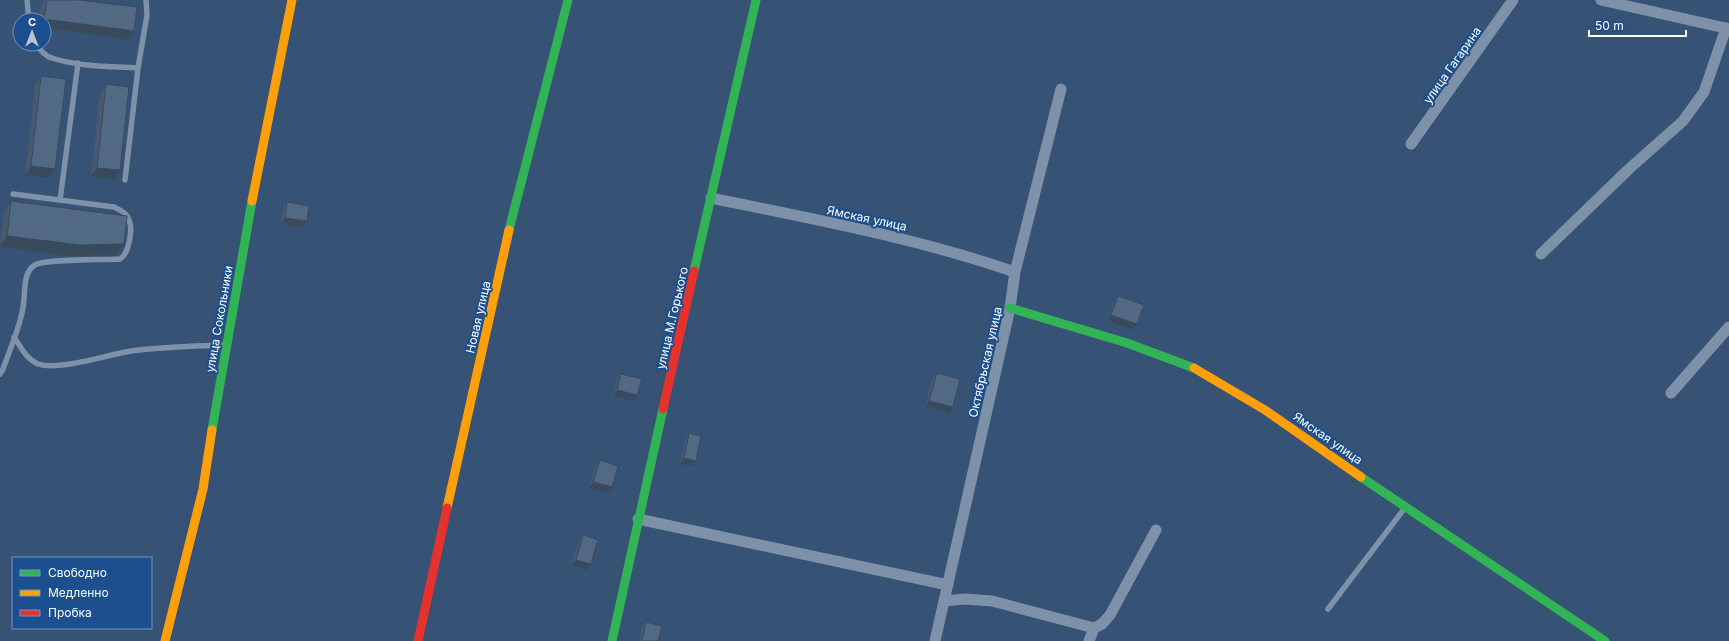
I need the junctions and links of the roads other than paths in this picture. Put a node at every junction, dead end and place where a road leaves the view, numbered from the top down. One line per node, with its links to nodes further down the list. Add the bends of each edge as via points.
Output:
1 (27, 0): 8 (lane)
2 (146, 0): 12 (lane, via 148,15)
3 (292, 0): 24 (street, улица Сокольники, via 264,135)
4 (568, 0): 35 (street, Новая улица, via 506,243)
5 (756, 0): 17 (street, улица М.Горького)
6 (1513, 0): 14 (street, улица Гагарина)
7 (1601, 0): 9 (street)
8 (28, 12)
9 (1728, 28): 19 (street, via 1704,92 1683,121)
10 (41, 52): 11 (lane, via 51,58)
11 (78, 63): 12 (lane); 18 (lane)
12 (138, 68): 15 (lane)
13 (1061, 89): 20 (street, Октябрьская улица)
14 (1411, 144)
15 (125, 180)
16 (13, 194): 18 (lane)
17 (711, 198): 20 (street, Ямская улица, via 899,237); 28 (street, улица М.Горького)
18 (60, 200): 23 (lane, via 114,207 124,212 129,220 130,230 125,256 120,259 47,262 35,265 29,271 26,280 24,301)
19 (1541, 254)
20 (1015, 272): 21 (street, Октябрьская улица)
21 (1010, 308): 27 (street, Ямская улица, via 1127,343 1190,366 1265,410); 30 (street, Октябрьская улица)
22 (1729, 327): 26 (street)
23 (14, 337): 24 (lane, via 27,357 47,366 169,346); 25 (lane)
24 (226, 345): 34 (street, улица Сокольники, via 203,489)
25 (0, 374)
26 (1671, 394)
27 (1405, 508): 32 (lane); 39 (street, Ямская улица)
28 (638, 519): 30 (street); 36 (street, улица М.Горького)
29 (1156, 530): 33 (street, via 1110,614 1102,624)
30 (948, 585): 31 (street, Октябрьская улица)
31 (944, 601): 33 (street, via 992,601); 37 (street, Октябрьская улица)
32 (1328, 609)
33 (1094, 628): 38 (street)
34 (166, 641)
35 (418, 641)
36 (612, 641)
37 (935, 641)
38 (1089, 641)
39 (1605, 641)

